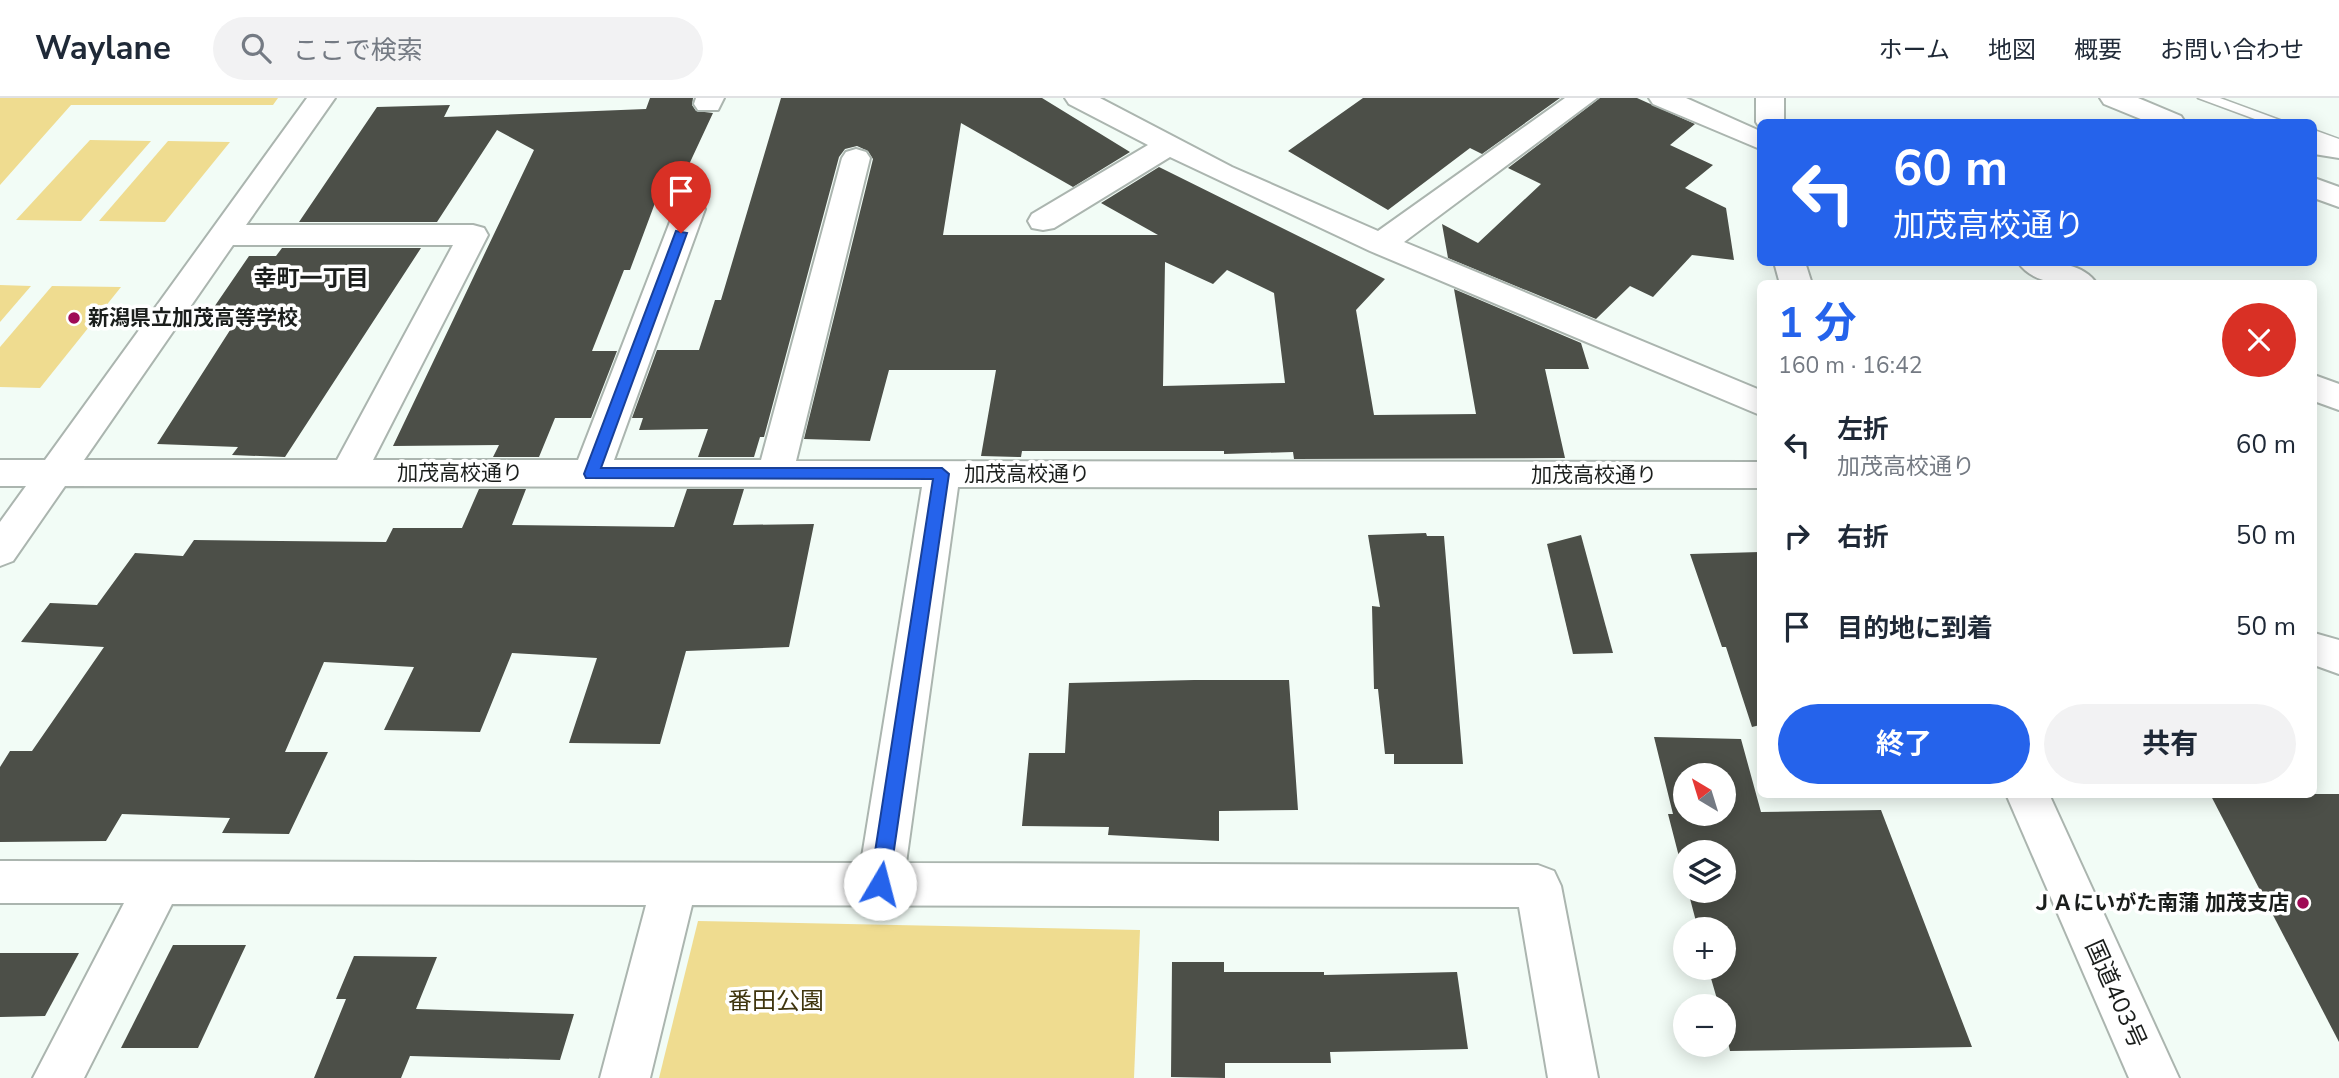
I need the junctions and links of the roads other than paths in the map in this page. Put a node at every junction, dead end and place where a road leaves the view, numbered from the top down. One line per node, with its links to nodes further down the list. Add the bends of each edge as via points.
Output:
1 (321, 98): 22 (main road)
2 (1079, 98): 14 (main road)
3 (1583, 98): 23 (main road)
4 (1663, 98): 12 (main road)
5 (1770, 98): 8 (main road)
6 (2114, 98): 9 (main road)
7 (2204, 98): 10 (lane)
8 (1770, 119)
9 (2164, 119)
10 (2268, 119)
11 (2317, 136): 13 (lane)
12 (1757, 140)
13 (2339, 144)
14 (1169, 145): 21 (main road); 23 (main road)
15 (2317, 146): 16 (main road)
16 (2339, 149)
17 (856, 158): 33 (main road)
18 (2317, 188): 19 (main road)
19 (2339, 198)
20 (690, 209): 32 (main road)
21 (1043, 221)
22 (224, 234): 30 (main road); 31 (main road, via 473,235)
23 (1381, 244): 28 (main road)
24 (2043, 266): 25 (main road)
25 (2072, 280)
26 (2317, 388): 27 (main road)
27 (2339, 398)
28 (1757, 402)
29 (0, 473): 30 (main road, 加茂高校通り)
30 (55, 473): 31 (main road, 加茂高校通り); 36 (main road)
31 (348, 473): 32 (main road, 加茂高校通り)
32 (591, 474): 33 (main road, 加茂高校通り)
33 (775, 474): 34 (main road, 加茂高校通り)
34 (942, 474): 35 (main road, 加茂高校通り); 43 (main road)
35 (1757, 475)
36 (0, 551)
37 (2317, 650): 38 (main road)
38 (2339, 657)
39 (2029, 798): 47 (main road, 国道403号)
40 (0, 882): 41 (main road)
41 (159, 882): 42 (main road); 44 (main road)
42 (674, 884): 43 (main road); 45 (main road)
43 (880, 884): 46 (main road, via 1538,886)
44 (58, 1078)
45 (625, 1078)
46 (1573, 1078)
47 (2154, 1078)

